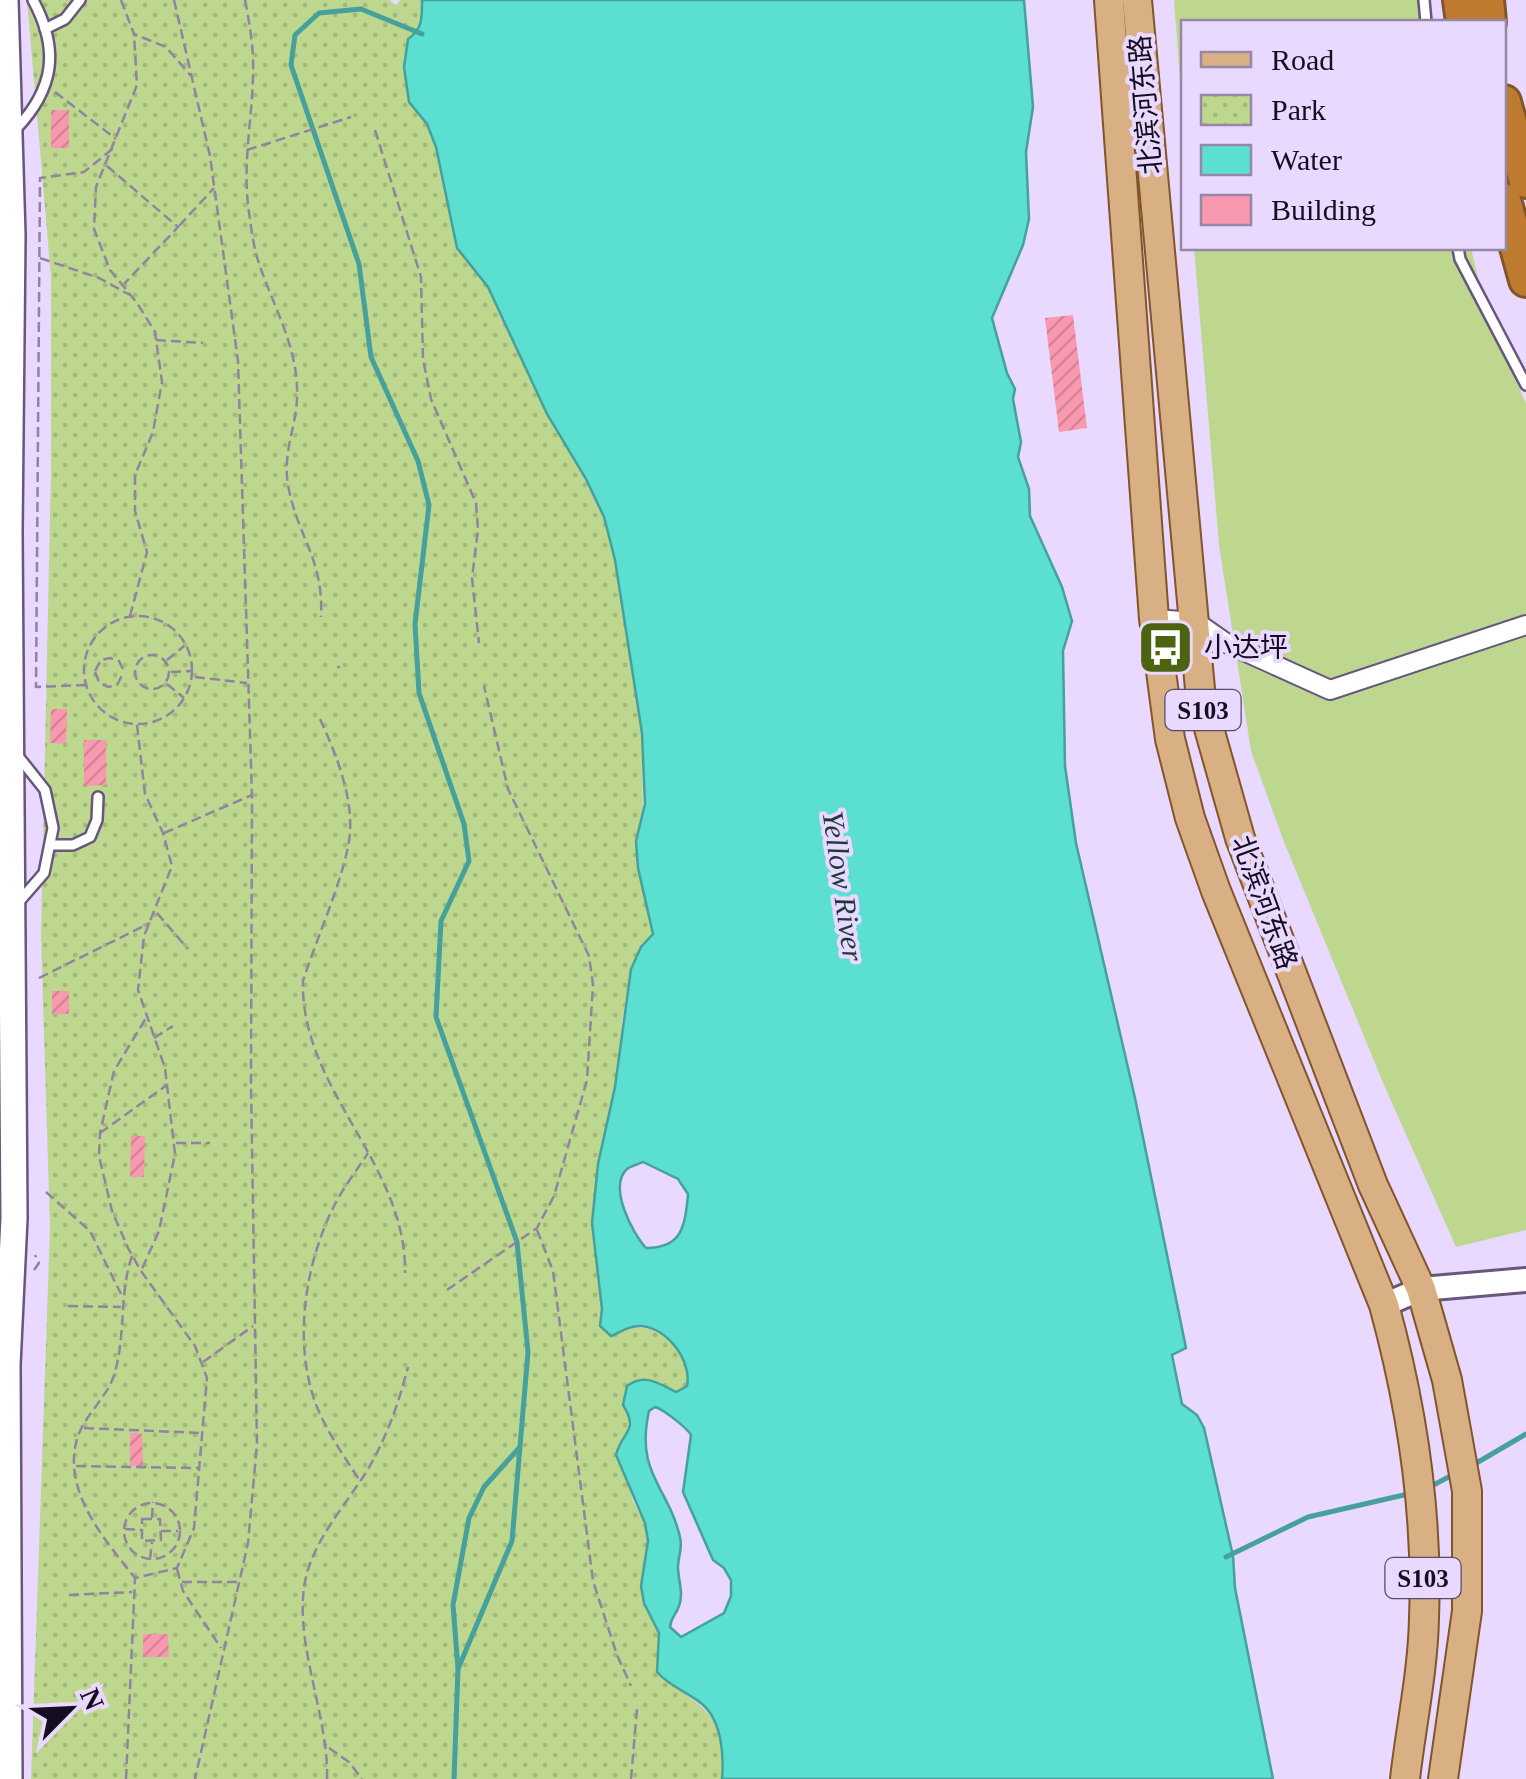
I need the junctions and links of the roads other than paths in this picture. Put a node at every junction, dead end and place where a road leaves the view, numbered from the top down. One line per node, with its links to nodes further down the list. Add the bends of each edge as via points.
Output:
1 (5, 0): 8 (main road)
2 (33, 0): 6 (lane)
3 (80, 0): 6 (lane, via 65,19)
4 (1109, 0): 15 (main road, 北滨河东路 / S103)
5 (1136, 0): 16 (main road, 北滨河东路 / S103)
6 (45, 29): 8 (lane, via 47,86)
7 (1506, 109): 9 (highway)
8 (10, 134): 14 (main road)
9 (1526, 180)
10 (1506, 207): 12 (highway)
11 (1458, 250): 13 (lane)
12 (1526, 280)
13 (1526, 385)
14 (5, 532): 18 (main road)
15 (1154, 618): 16 (street); 24 (main road, 北滨河东路 / S103, via 1170,739 1202,855)
16 (1196, 622): 17 (street, via 1226,643 1330,690); 23 (main road, 北滨河东路 / S103, via 1200,700 1240,838 1373,1185)
17 (1526, 626)
18 (11, 747): 20 (lane, via 45,790); 21 (main road)
19 (98, 797): 20 (lane, via 90,837)
20 (50, 845): 21 (lane, via 44,874)
21 (12, 910): 25 (main road, via 14,1218)
22 (1526, 1280): 23 (street)
23 (1422, 1289): 24 (street); 28 (main road, 北滨河东路 / S103, via 1467,1491 1468,1611)
24 (1384, 1305): 27 (main road, 北滨河东路 / S103, via 1420,1474 1424,1619)
25 (4, 1366): 26 (main road)
26 (9, 1779)
27 (1405, 1779)
28 (1443, 1779)

